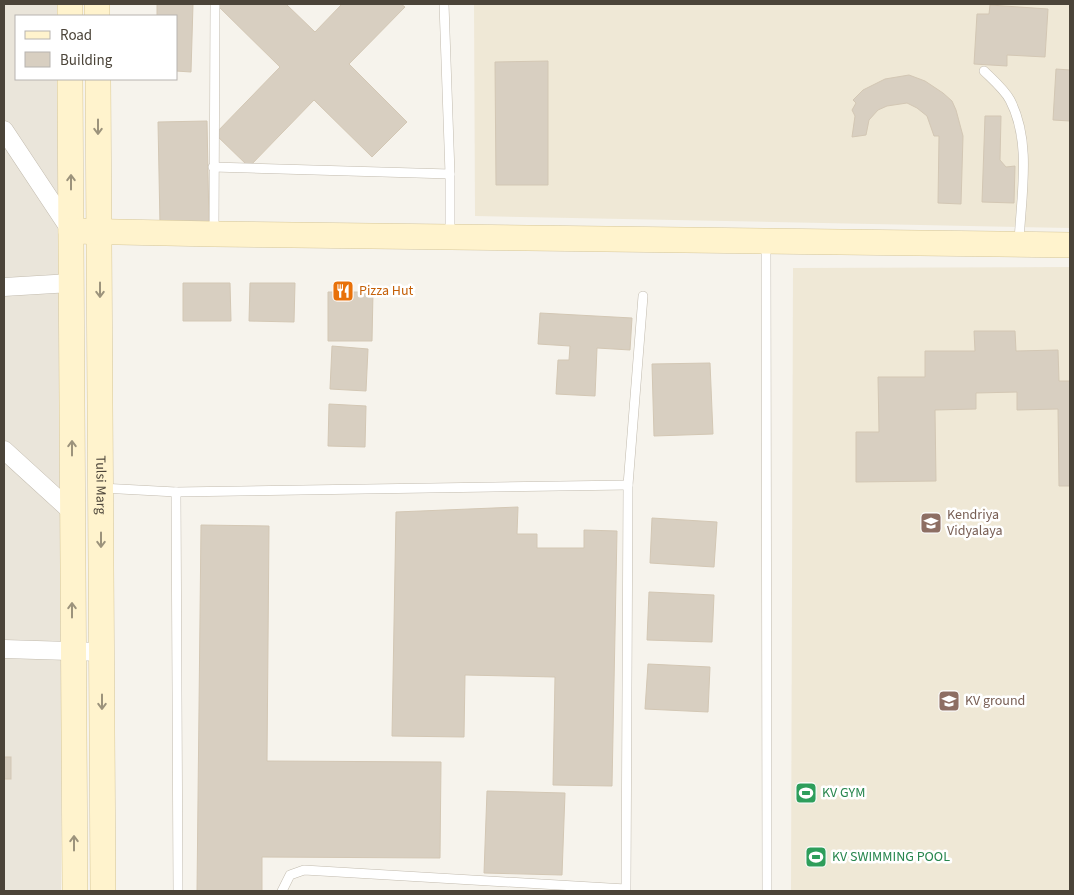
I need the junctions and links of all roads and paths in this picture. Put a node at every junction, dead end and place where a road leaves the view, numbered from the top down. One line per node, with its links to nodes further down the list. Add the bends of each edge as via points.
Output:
1 (214, 4): 7 (lane)
2 (444, 4): 8 (lane)
3 (984, 70): 14 (lane, via 1008,98 1020,123)
4 (70, 80): 9 (street, Tulsi Marg, one-way to 4)
5 (98, 80): 10 (street, Tulsi Marg, one-way to 10)
6 (4, 130): 9 (street)
7 (213, 167): 8 (lane); 11 (lane)
8 (450, 174): 12 (lane)
9 (71, 231): 10 (street); 16 (street, Tulsi Marg)
10 (99, 232): 11 (street); 21 (street, Tulsi Marg, one-way to 21)
11 (214, 234): 12 (street)
12 (450, 238): 13 (street)
13 (766, 241): 14 (street); 31 (lane)
14 (1019, 244): 15 (street)
15 (1070, 245)
16 (71, 282): 17 (street); 23 (street, Tulsi Marg, one-way to 16)
17 (4, 287)
18 (643, 296): 20 (lane)
19 (4, 450): 23 (street)
20 (628, 485): 22 (lane); 30 (lane, via 626,889 304,870 290,876)
21 (101, 488): 22 (lane); 26 (street, Tulsi Marg, one-way to 26)
22 (176, 492): 29 (lane)
23 (72, 512): 25 (street, Tulsi Marg, one-way to 23)
24 (4, 649): 25 (street)
25 (73, 651): 26 (street); 27 (street, Tulsi Marg, one-way to 25)
26 (102, 652): 28 (street, Tulsi Marg, one-way to 28)
27 (75, 891)
28 (103, 891)
29 (178, 891)
30 (282, 891)
31 (767, 891)

